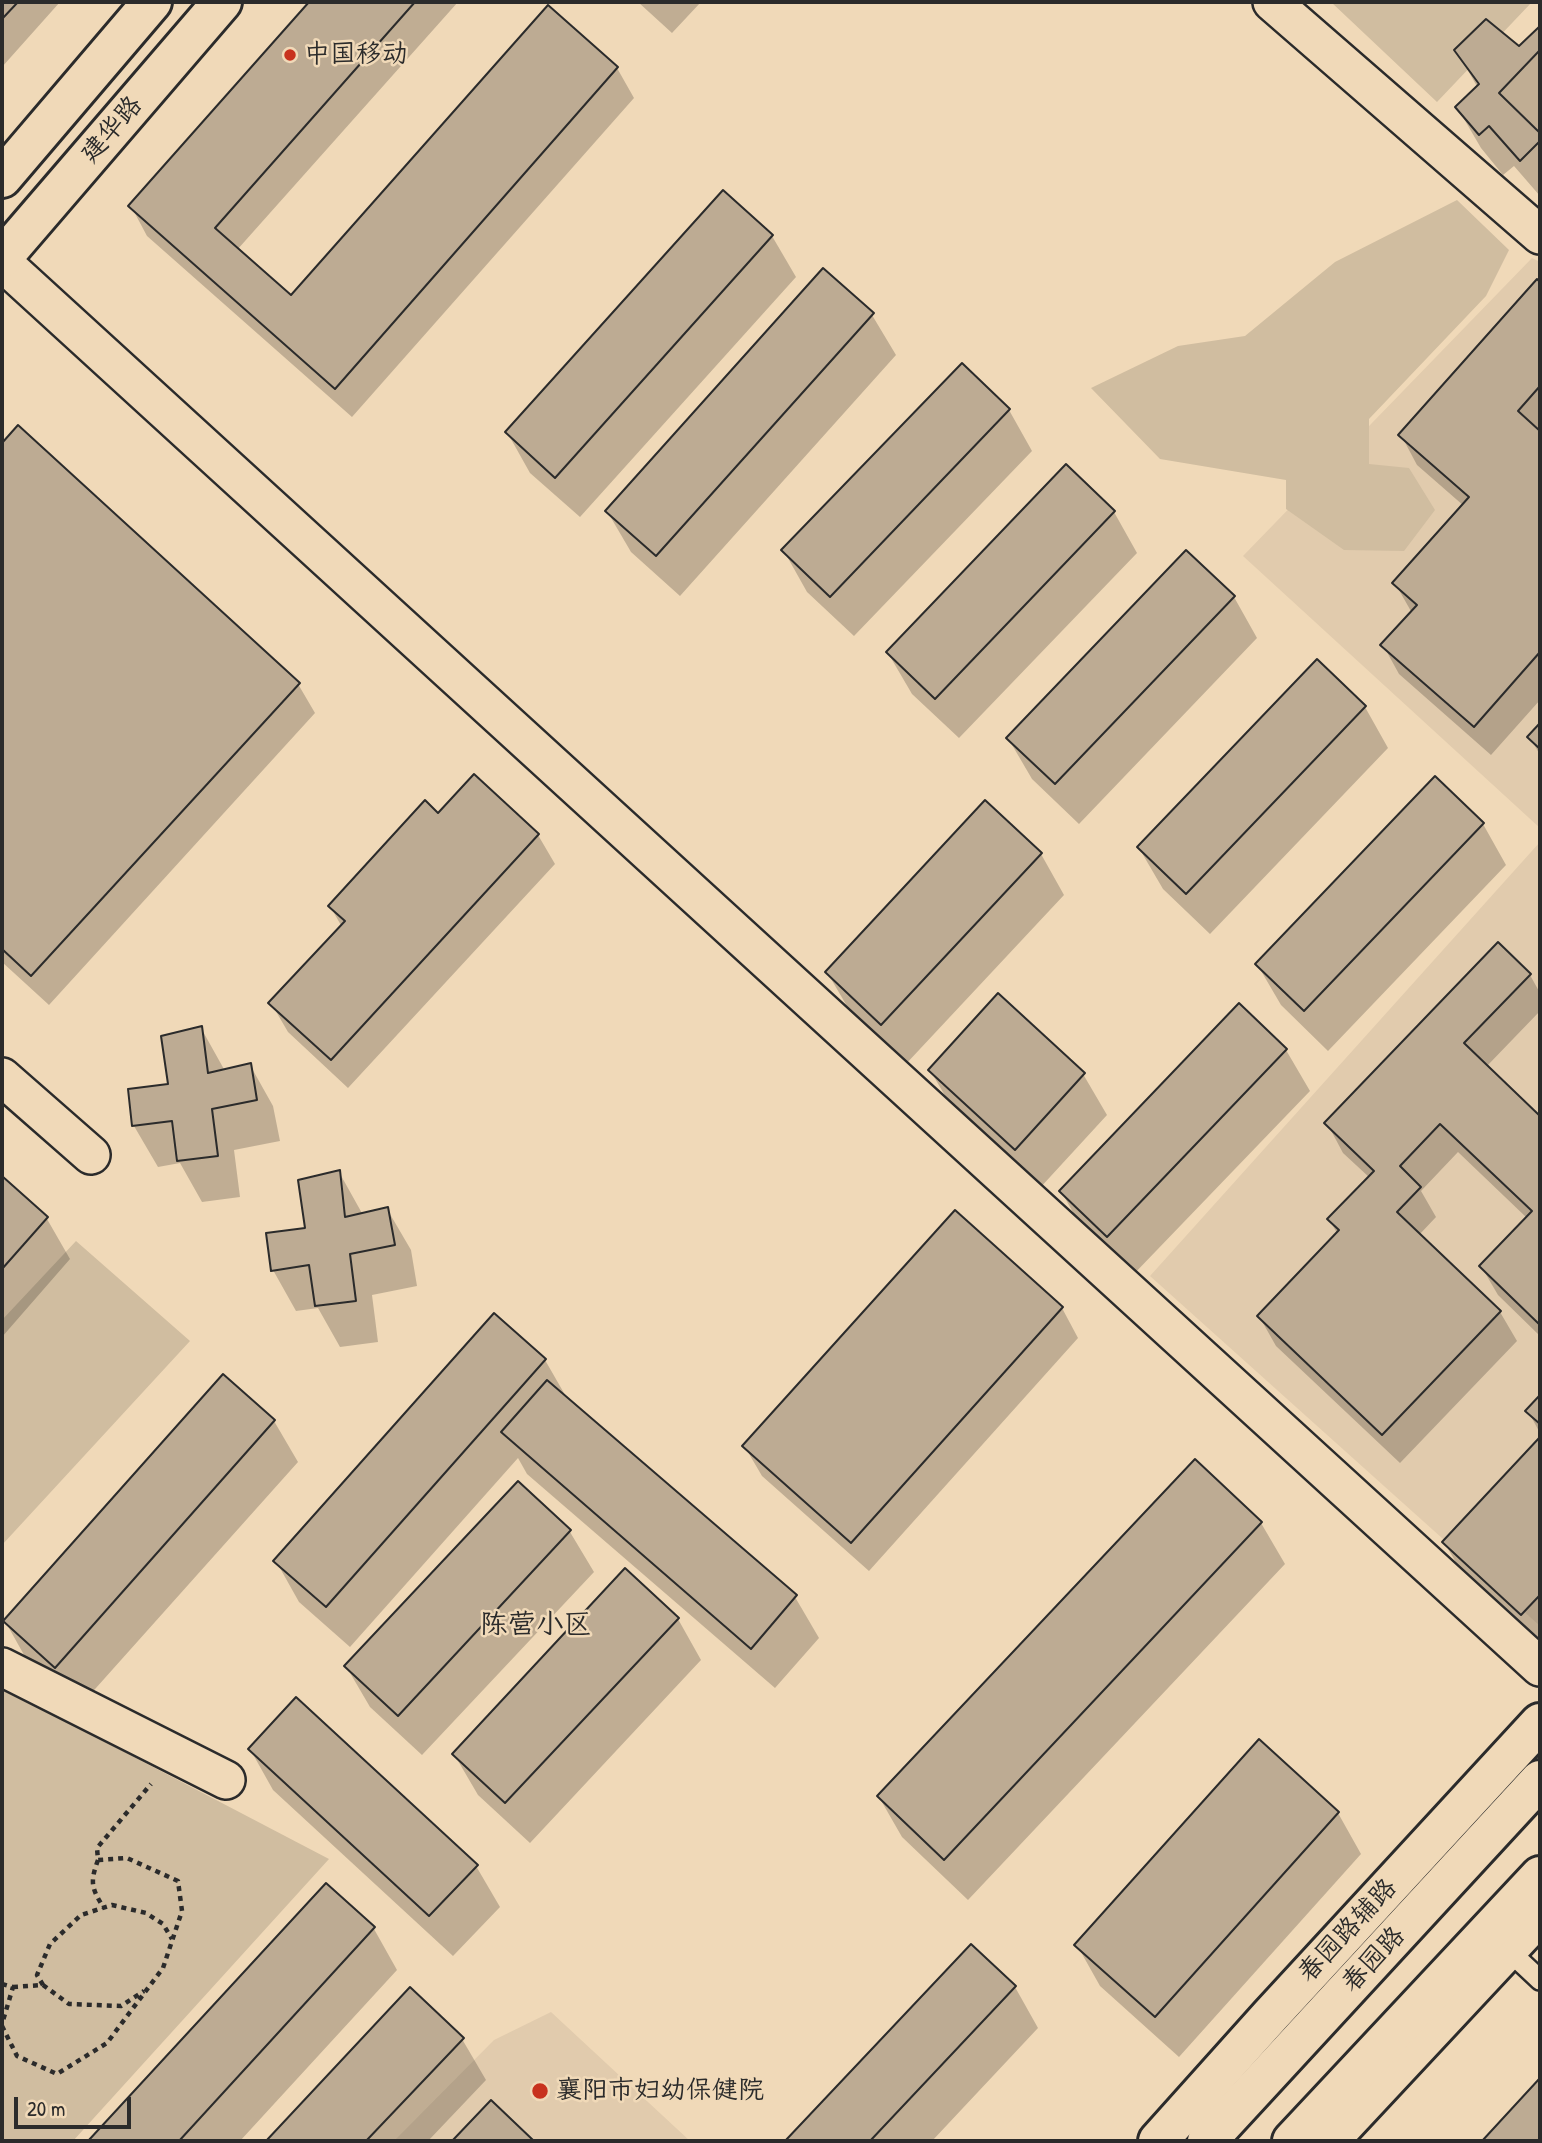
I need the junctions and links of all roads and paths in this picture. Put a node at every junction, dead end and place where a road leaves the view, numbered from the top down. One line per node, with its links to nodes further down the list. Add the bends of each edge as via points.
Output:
1 (152, 2): 4 (main road, 建华路)
2 (222, 2): 6 (main road, 建华路)
3 (1272, 2): 5 (street)
4 (2, 178)
5 (1540, 235)
6 (2, 260): 10 (street)
7 (2, 1077): 8 (street)
8 (91, 1155)
9 (2, 1667): 12 (street)
10 (1540, 1667)
11 (1540, 1724): 27 (main road, 春园路辅路)
12 (176, 1755): 13 (street); 15 (path, via 97,1848)
13 (226, 1780)
14 (1540, 1780): 28 (main road, 春园路)
15 (98, 1860): 17 (path, via 92,1889); 19 (path, via 127,1858 178,1881 183,1911)
16 (1540, 1876): 29 (main road)
17 (104, 1908): 19 (path, via 112,1905 146,1913 163,1924); 23 (path, via 81,1915 50,1944 37,1975)
18 (1540, 1915): 20 (main road)
19 (172, 1940): 25 (path, via 163,1968)
20 (1508, 1951): 21 (lane); 30 (main road)
21 (1540, 1980)
22 (2, 1984): 24 (path)
23 (43, 1985): 24 (path); 25 (path, via 69,2004 121,2006)
24 (13, 1987): 26 (path)
25 (148, 1989): 26 (path, via 107,2043 57,2074 18,2056)
26 (2, 2025)
27 (1158, 2141)
28 (1207, 2141)
29 (1292, 2141)
30 (1329, 2141)

